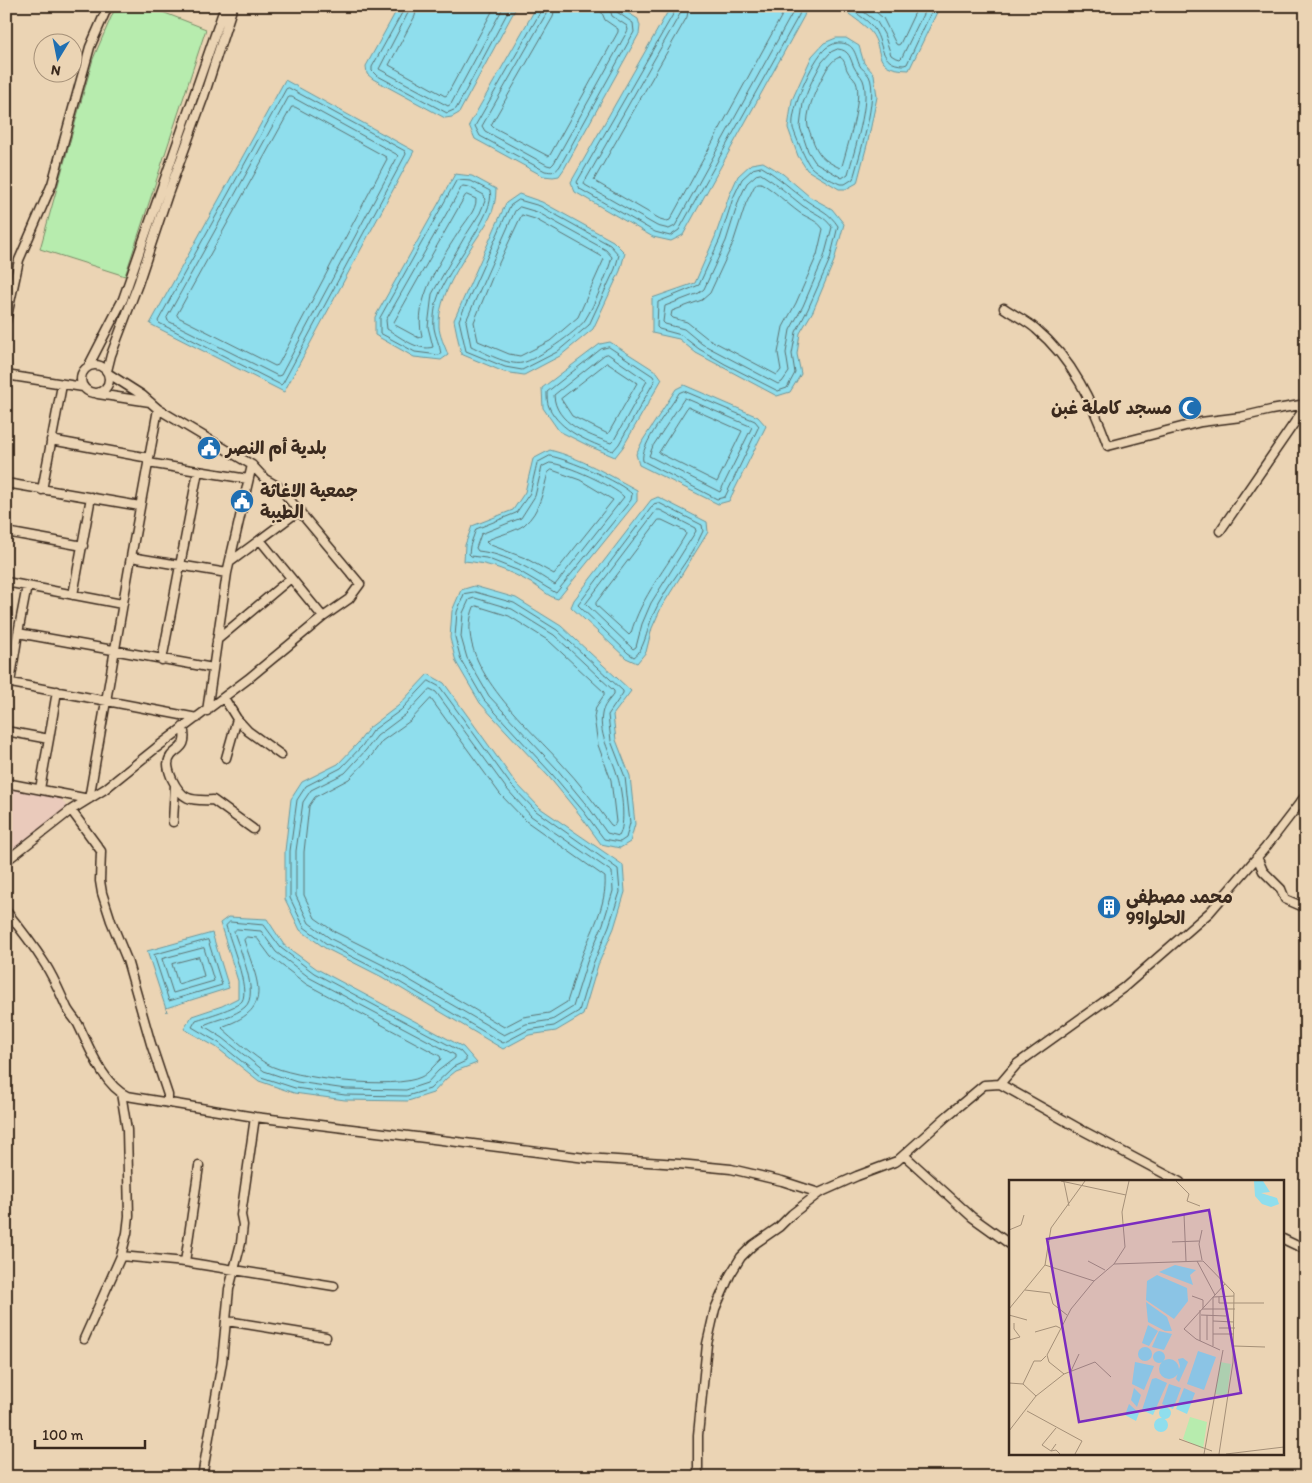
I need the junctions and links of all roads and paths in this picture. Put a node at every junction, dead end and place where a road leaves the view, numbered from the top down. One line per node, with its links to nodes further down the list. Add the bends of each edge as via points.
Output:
1 (108, 6): 5 (street, via 90,47 52,184 19,260)
2 (225, 6): 6 (street, via 123,299)
3 (233, 6): 7 (street, via 111,355)
4 (1004, 308): 13 (street, via 1036,328 1064,356 1083,388 1108,446 1201,422)
5 (6, 321)
6 (88, 367): 7 (street, via 102,366); 10 (street, via 82,374)
7 (108, 372): 11 (street, via 108,387); 12 (street)
8 (6, 375): 9 (street)
9 (62, 385): 10 (street); 15 (street)
10 (84, 387): 11 (street)
11 (98, 394): 12 (street)
12 (150, 402): 14 (street)
13 (1306, 405): 25 (street)
14 (158, 409): 16 (street); 17 (street)
15 (51, 440): 16 (street); 21 (street)
16 (148, 460): 18 (street); 23 (street)
17 (252, 464): 19 (street); 24 (street, via 265,480 279,487)
18 (198, 471): 19 (street); 31 (street)
19 (248, 479): 30 (street)
20 (6, 483): 21 (street)
21 (42, 490): 22 (street)
22 (91, 497): 23 (street); 28 (street)
23 (140, 506): 29 (street)
24 (300, 510): 27 (street); 38 (street, via 360,584 349,599)
25 (1220, 531)
26 (6, 532): 28 (street)
27 (260, 540): 30 (street); 33 (street)
28 (83, 546): 36 (street)
29 (130, 557): 31 (street); 37 (street)
30 (230, 562): 32 (street)
31 (181, 565): 32 (street); 42 (street)
32 (227, 573): 40 (street)
33 (291, 578): 38 (street); 40 (street)
34 (6, 582): 35 (street)
35 (27, 586): 36 (street); 39 (street)
36 (73, 595): 37 (street)
37 (122, 604): 41 (street)
38 (323, 617): 46 (street)
39 (18, 633): 41 (street); 44 (street)
40 (217, 640): 43 (street)
41 (114, 652): 42 (street); 47 (street)
42 (162, 660): 43 (street)
43 (213, 668): 48 (street)
44 (8, 682): 45 (street)
45 (57, 691): 47 (street); 53 (street)
46 (224, 698): 48 (street); 50 (street)
47 (106, 700): 49 (street); 60 (street)
48 (207, 711): 49 (street)
49 (197, 718): 51 (street)
50 (237, 719): 54 (street); 55 (street)
51 (183, 727): 57 (street, via 185,742 168,764); 60 (street)
52 (6, 731): 53 (street)
53 (50, 738): 58 (street)
54 (280, 755)
55 (226, 758)
56 (6, 783): 58 (street)
57 (175, 785): 62 (street); 63 (street, via 183,796 196,801 213,800)
58 (40, 789): 60 (street)
59 (1306, 795): 64 (street)
60 (89, 799): 61 (street)
61 (71, 810): 65 (street); 69 (street, via 101,851 102,893 127,960)
62 (173, 822)
63 (253, 829)
64 (1257, 857): 66 (street, via 1263,871 1281,889 1285,899); 70 (street, via 1210,912 1171,947 1123,988 1016,1064)
65 (6, 861)
66 (1306, 908)
67 (6, 911): 71 (street, via 45,964 82,1036 109,1082)
68 (160, 1041): 69 (street)
69 (151, 1044): 72 (street)
70 (1000, 1084): 74 (street, via 984,1085); 76 (street)
71 (120, 1093): 72 (street); 81 (street, via 127,1130 129,1216)
72 (168, 1103): 73 (street)
73 (255, 1117): 77 (street, via 586,1158 730,1169); 83 (street, via 241,1215 241,1243)
74 (904, 1155): 77 (street, via 897,1161); 79 (street, via 973,1217)
75 (199, 1166): 82 (street)
76 (1176, 1180)
77 (819, 1193): 89 (street, via 753,1245 741,1257 725,1286 707,1344 698,1436)
78 (1284, 1239): 80 (street)
79 (1009, 1244)
80 (1306, 1250)
81 (122, 1256): 82 (street); 87 (street)
82 (185, 1262): 83 (street)
83 (233, 1271): 84 (street); 85 (street)
84 (334, 1286)
85 (227, 1321): 86 (street); 88 (street)
86 (326, 1337)
87 (84, 1339)
88 (202, 1477)
89 (698, 1477)

